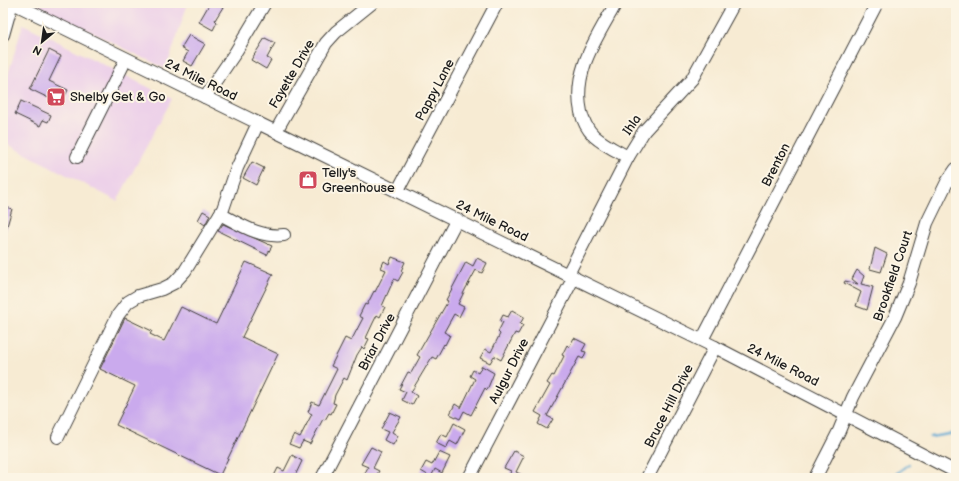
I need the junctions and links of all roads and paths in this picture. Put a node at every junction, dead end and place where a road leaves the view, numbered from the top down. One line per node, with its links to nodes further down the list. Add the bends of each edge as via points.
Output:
1 (12, 3): 8 (street); 9 (street, 24 Mile Road)
2 (265, 3): 10 (street)
3 (372, 3): 12 (street, Fayette Drive, via 326,43)
4 (498, 3): 16 (street, Pappy Lane)
5 (616, 3): 14 (street, via 581,71 578,87 579,104 586,125 593,135)
6 (734, 3): 14 (street, Ihla, via 692,80 644,131)
7 (877, 3): 21 (street, Brenton)
8 (3, 35)
9 (126, 59): 10 (street, 24 Mile Road); 13 (street)
10 (205, 97): 11 (street, 24 Mile Road)
11 (258, 122): 12 (street, 24 Mile Road); 17 (street, via 236,168)
12 (276, 131): 16 (street, 24 Mile Road)
13 (77, 157)
14 (628, 157): 20 (street, Ihla)
15 (956, 169): 23 (street, Brookfield Court, via 927,223 895,317)
16 (398, 190): 18 (street, 24 Mile Road)
17 (220, 214): 19 (street, via 260,234); 24 (street, via 189,266 174,283 138,296 128,302 118,315)
18 (457, 220): 20 (street, 24 Mile Road); 26 (street, Briar Drive)
19 (284, 235)
20 (571, 276): 21 (street, 24 Mile Road); 27 (street, Aulgur Drive)
21 (702, 340): 22 (street, 24 Mile Road)
22 (715, 347): 23 (street, 24 Mile Road); 28 (street, Bruce Hill Drive)
23 (846, 414): 25 (street, 24 Mile Road); 29 (street, Brookfield Court)
24 (58, 437)
25 (956, 472)
26 (322, 478)
27 (469, 478)
28 (647, 478)
29 (815, 478)

